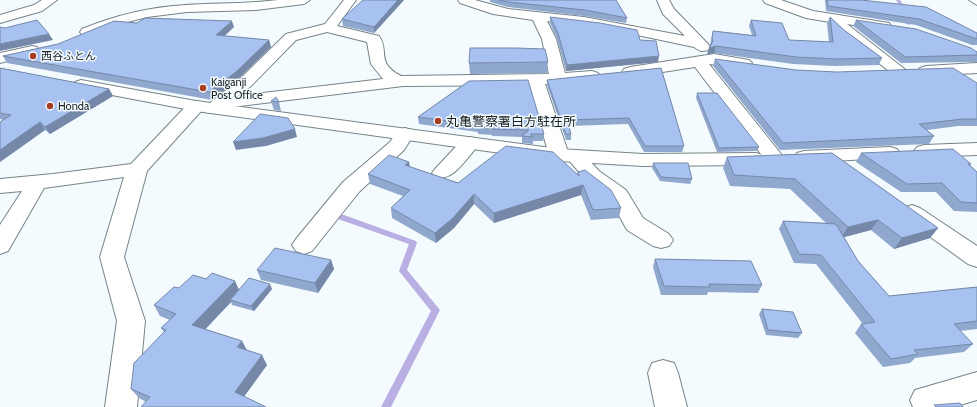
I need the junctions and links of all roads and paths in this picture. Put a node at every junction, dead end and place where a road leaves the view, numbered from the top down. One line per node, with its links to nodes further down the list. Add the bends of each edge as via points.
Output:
1 (51, 0): 9 (street, via 38,8)
2 (304, 0): 12 (street, via 250,7 180,8 122,19)
3 (350, 0): 10 (street)
4 (464, 0): 7 (street, via 506,14)
5 (663, 0): 13 (street, via 668,12)
6 (769, 0): 8 (street, via 811,15)
7 (538, 17): 13 (street, via 584,21); 21 (street, via 549,39)
8 (833, 18): 11 (street); 19 (street, via 846,32)
9 (0, 19)
10 (327, 28): 23 (street, via 374,39 378,65 386,74); 25 (street, via 291,37 245,83)
11 (900, 28)
12 (76, 38)
13 (699, 43): 16 (street)
14 (43, 48): 15 (street)
15 (0, 58)
16 (707, 61): 17 (street); 21 (street, via 614,74); 31 (street)
17 (756, 65)
18 (877, 72): 19 (street)
19 (899, 72): 20 (street, via 952,70)
20 (975, 74)
21 (558, 78): 22 (street)
22 (536, 80): 23 (street); 29 (street)
23 (398, 81): 25 (street)
24 (67, 82): 25 (street)
25 (204, 107): 26 (street); 32 (street)
26 (405, 134): 27 (street); 40 (street, via 397,146 351,187)
27 (470, 142): 29 (street); 33 (street)
28 (977, 149): 30 (street)
29 (567, 155): 31 (street, via 643,160); 38 (street, via 618,195 635,224)
30 (830, 155): 31 (street); 34 (street)
31 (774, 158)
32 (137, 169): 35 (street); 45 (street, via 112,257 131,321)
33 (442, 173)
34 (855, 173)
35 (37, 183): 36 (street); 39 (street)
36 (0, 186)
37 (894, 200): 41 (street)
38 (661, 240)
39 (0, 245)
40 (304, 245)
41 (977, 258)
42 (663, 373): 46 (street)
43 (977, 386): 44 (street)
44 (926, 400)
45 (121, 407)
46 (671, 407)

